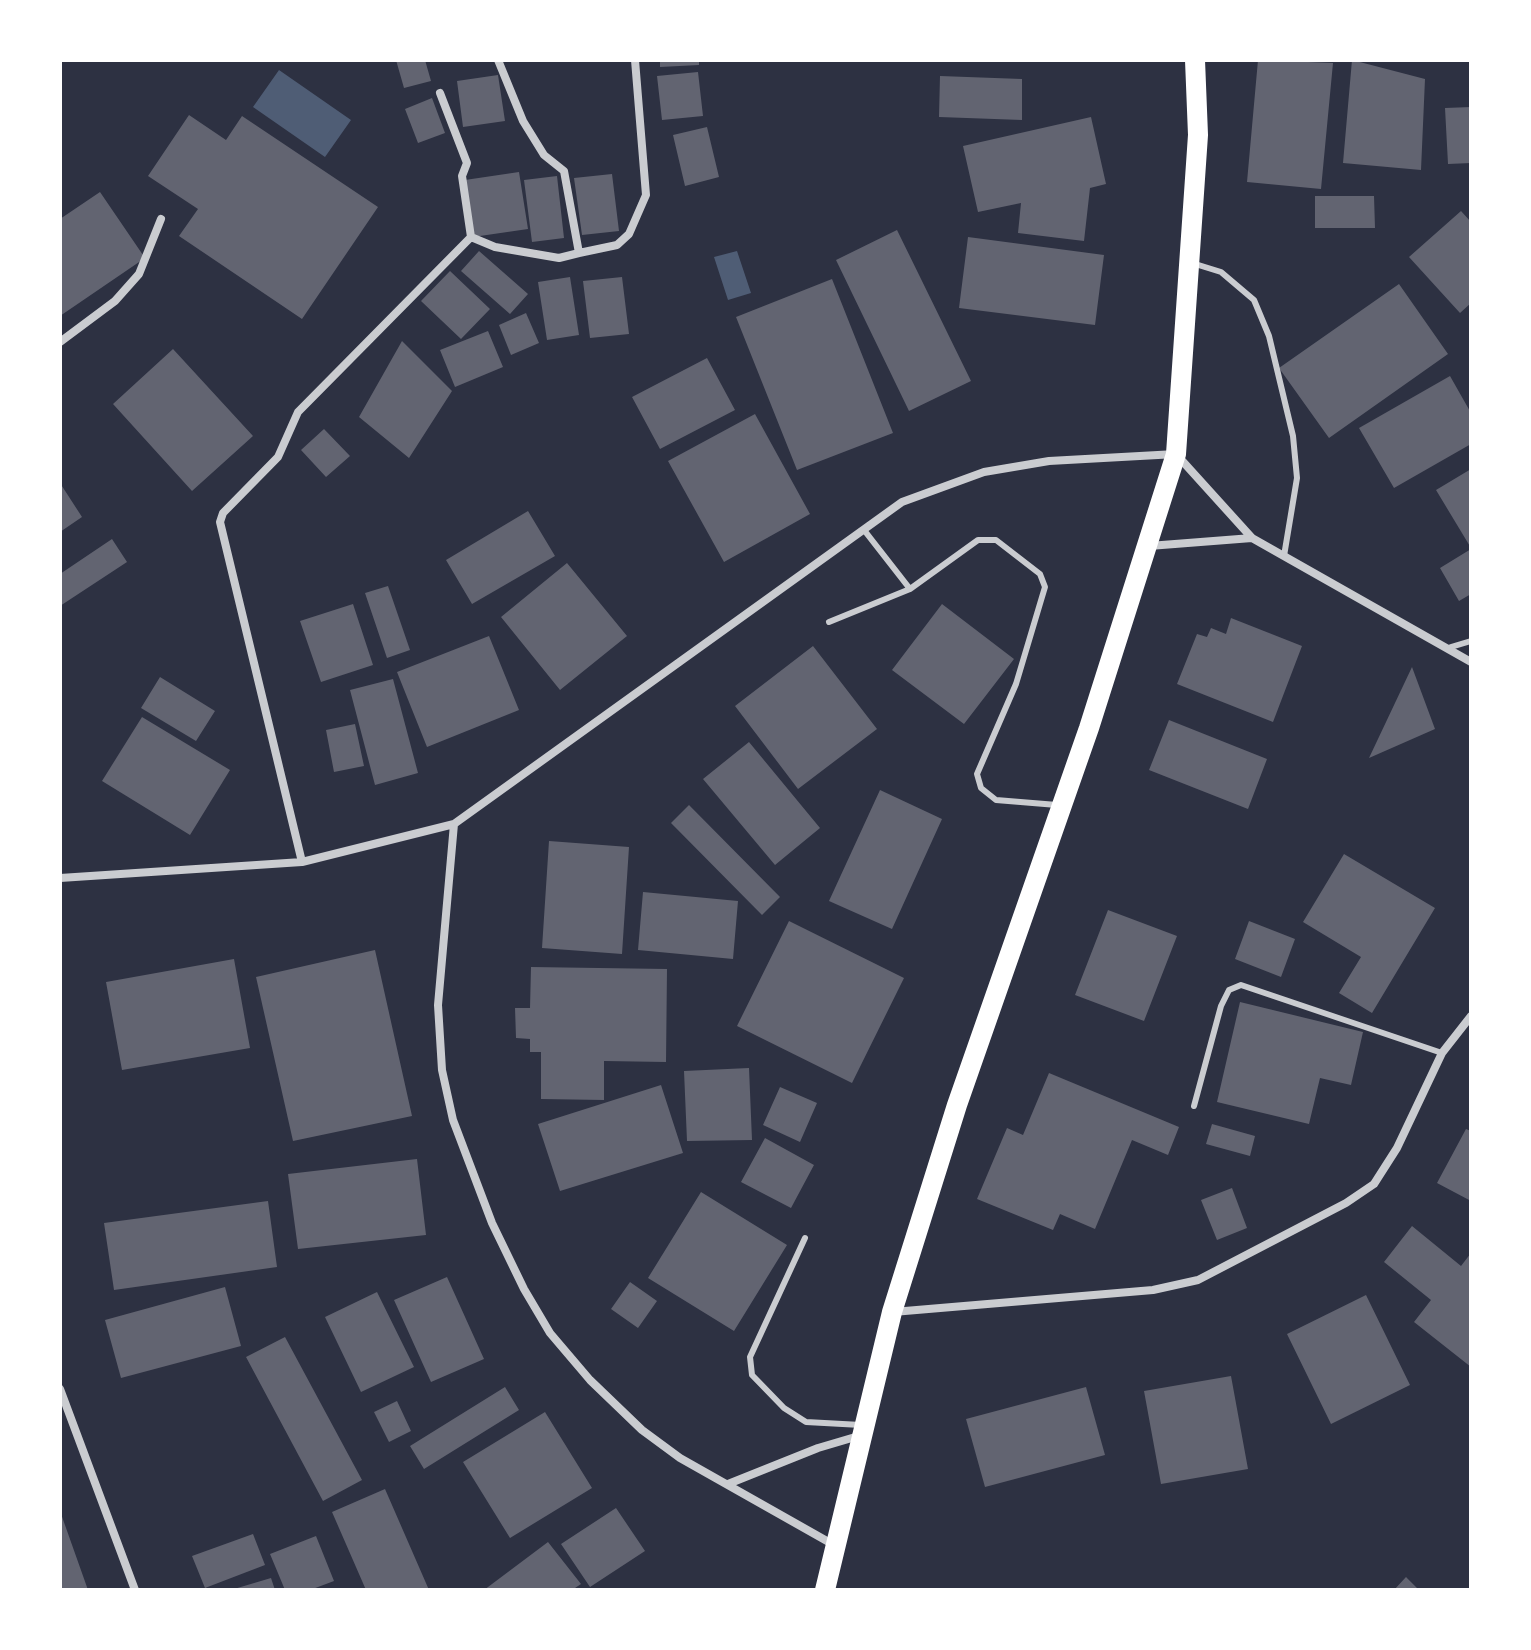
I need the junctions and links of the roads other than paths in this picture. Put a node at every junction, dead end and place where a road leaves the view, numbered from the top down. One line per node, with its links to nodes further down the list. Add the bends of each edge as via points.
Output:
1 (498, 60): 7 (street, via 523,121 544,155 564,171)
2 (635, 60): 7 (street, via 646,195 629,234 617,245)
3 (1195, 60): 8 (main road, via 1198,135)
4 (440, 93): 6 (street, via 467,163 462,176)
5 (161, 219): 9 (street, via 139,274 115,301)
6 (471, 237): 7 (street, via 495,247 559,258); 22 (street, via 298,412 278,457 223,513 220,531)
7 (579, 253)
8 (1189, 263): 10 (main road); 14 (lane, via 1221,272 1254,300 1269,336 1293,436 1297,478)
9 (60, 342)
10 (1176, 454): 11 (street, via 1049,461 984,472 902,502); 12 (street); 13 (main road)
11 (864, 530): 15 (lane); 21 (street)
12 (1252, 538): 13 (street); 14 (street)
13 (1147, 546): 20 (main road)
14 (1284, 556): 18 (street)
15 (910, 589): 16 (lane); 20 (lane, via 978,540 996,540 1040,574 1045,587 1016,684 977,774 981,788 996,800)
16 (829, 622)
17 (1471, 641): 18 (lane)
18 (1451, 647): 19 (street)
19 (1471, 662)
20 (1062, 806): 28 (main road, via 957,1105)
21 (454, 824): 22 (street); 31 (street, via 438,1005 442,1070 453,1120 492,1223 550,1333 590,1380 642,1430)
22 (302, 862): 23 (street)
23 (60, 878)
24 (1471, 1016): 25 (street)
25 (1442, 1053): 26 (lane, via 1241,985 1229,990 1221,1006); 28 (street, via 1374,1184 1198,1280 1153,1290)
26 (1194, 1106)
27 (805, 1238): 30 (lane, via 750,1357 752,1375 806,1422)
28 (892, 1312): 30 (main road)
29 (60, 1389): 33 (street)
30 (863, 1430): 31 (street); 32 (main road)
31 (728, 1484): 32 (street)
32 (835, 1545): 34 (main road)
33 (135, 1590)
34 (825, 1590)

